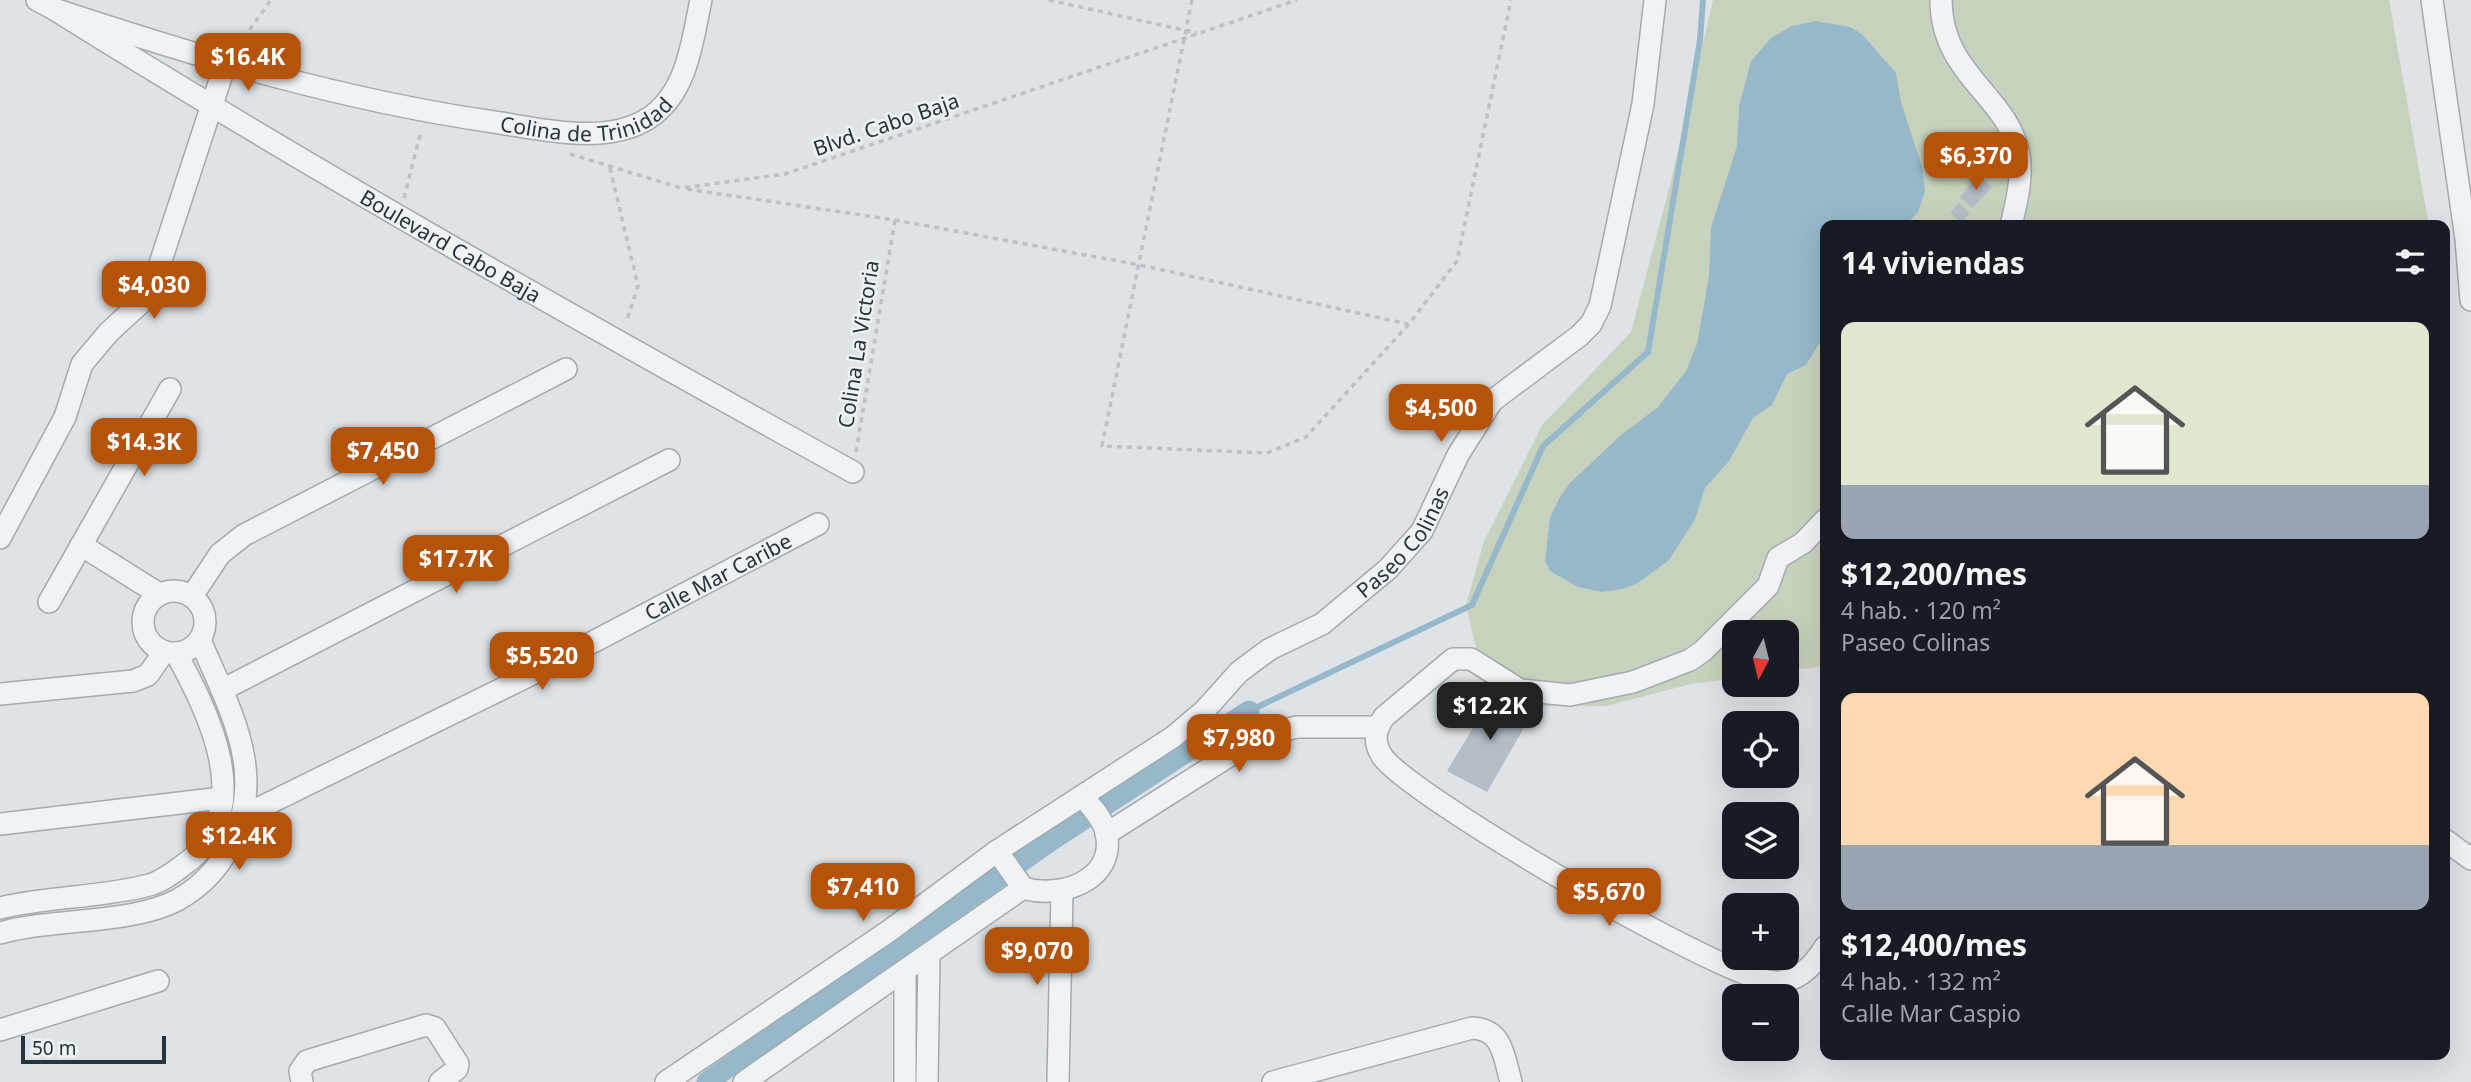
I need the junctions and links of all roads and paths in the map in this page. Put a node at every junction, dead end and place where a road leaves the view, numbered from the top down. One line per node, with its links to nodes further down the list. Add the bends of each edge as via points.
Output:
1 (271, 0): 14 (path)
2 (701, 0): 17 (street, Colina de Trinidad, via 686,68 674,93 649,118 634,126 575,133)
3 (1049, 0): 11 (path)
4 (1192, 0): 11 (path)
5 (1297, 0): 12 (path, Blvd. Cabo Baja)
6 (1511, 0): 27 (path, via 1457,261)
7 (1655, 0): 46 (street, Paseo Colinas, via 1643,104 1611,262 1591,324 1492,401 1458,455 1422,531 1388,569 1322,624 1283,641 1239,672)
8 (1941, 0): 23 (street, via 1942,24 1952,52 2016,141 2020,172)
9 (2432, 0): 24 (street)
10 (45, 4): 14 (street, Boulevard Cabo Baja); 15 (street, Boulevard Cabo Baja)
11 (1185, 31): 12 (path); 13 (path)
12 (1200, 34): 13 (path, Blvd. Cabo Baja)
13 (1184, 39): 20 (path, Blvd. Cabo Baja, via 785,174); 25 (path)
14 (225, 65): 15 (street); 16 (street, Boulevard Cabo Baja)
15 (212, 108): 21 (street, Boulevard Cabo Baja); 35 (street, via 152,288 82,364 65,417)
16 (426, 111): 17 (street, Boulevard Cabo Baja); 21 (path)
17 (480, 120)
18 (558, 149): 19 (path, Blvd. Cabo Baja)
19 (610, 169): 20 (path, Blvd. Cabo Baja); 28 (path, via 638,286)
20 (681, 188): 22 (path)
21 (400, 217): 28 (street, Boulevard Cabo Baja)
22 (895, 220): 25 (path); 32 (path, Colina La Victoria)
23 (2012, 220)
24 (2469, 239): 26 (street)
25 (1140, 265): 27 (path); 27 (path, via 1102,446 1267,453 1306,438)
26 (2471, 300)
27 (1409, 324)
28 (620, 342): 32 (street, Boulevard Cabo Baja)
29 (566, 369): 38 (street, via 244,535 220,554)
30 (170, 389): 36 (street)
31 (669, 460): 42 (street)
32 (853, 472)
33 (818, 524): 47 (street, Calle Mar Caribe, via 530,675)
34 (1820, 525): 44 (street, via 1779,558 1768,586 1690,660 1633,682 1570,695 1520,690 1471,659 1452,659)
35 (0, 538)
36 (82, 545): 37 (street); 39 (street)
37 (159, 594): 38 (street, via 170,591); 41 (street, via 142,617 144,632 152,644)
38 (192, 596): 40 (street, via 205,616)
39 (49, 602)
40 (200, 640): 41 (street, via 190,649); 42 (street)
41 (170, 653): 43 (street, via 148,675 133,681); 45 (street, via 210,725 221,757)
42 (222, 690): 47 (street, via 245,761)
43 (0, 694)
44 (1377, 727): 46 (street, via 1297,727 1262,735); 55 (street, via 1377,747 1383,757 1442,805 1648,926 1762,981 1790,981)
45 (222, 798): 48 (street); 53 (street, via 215,827 200,849 152,884)
46 (1094, 814): 51 (street); 52 (street, via 1105,850 1097,870)
47 (243, 816): 54 (street, via 222,860 181,898 137,914)
48 (0, 824)
49 (2450, 844): 50 (street)
50 (2471, 859)
51 (1010, 871): 52 (street, via 1038,893); 56 (street); 63 (street, via 889,931)
52 (1062, 892): 67 (street)
53 (3, 907): 54 (street)
54 (6, 932)
55 (1820, 954)
56 (928, 956): 57 (street); 66 (street)
57 (906, 971): 60 (street); 65 (street)
58 (158, 981): 59 (street)
59 (0, 1030)
60 (770, 1074): 64 (street)
61 (302, 1082): 62 (street, via 300,1071 307,1061 426,1025 437,1031 458,1063)
62 (440, 1082)
63 (666, 1082)
64 (744, 1082)
65 (905, 1082)
66 (927, 1082)
67 (1058, 1082)
68 (1273, 1082): 69 (street, via 1472,1028 1497,1038)
69 (1511, 1082)

